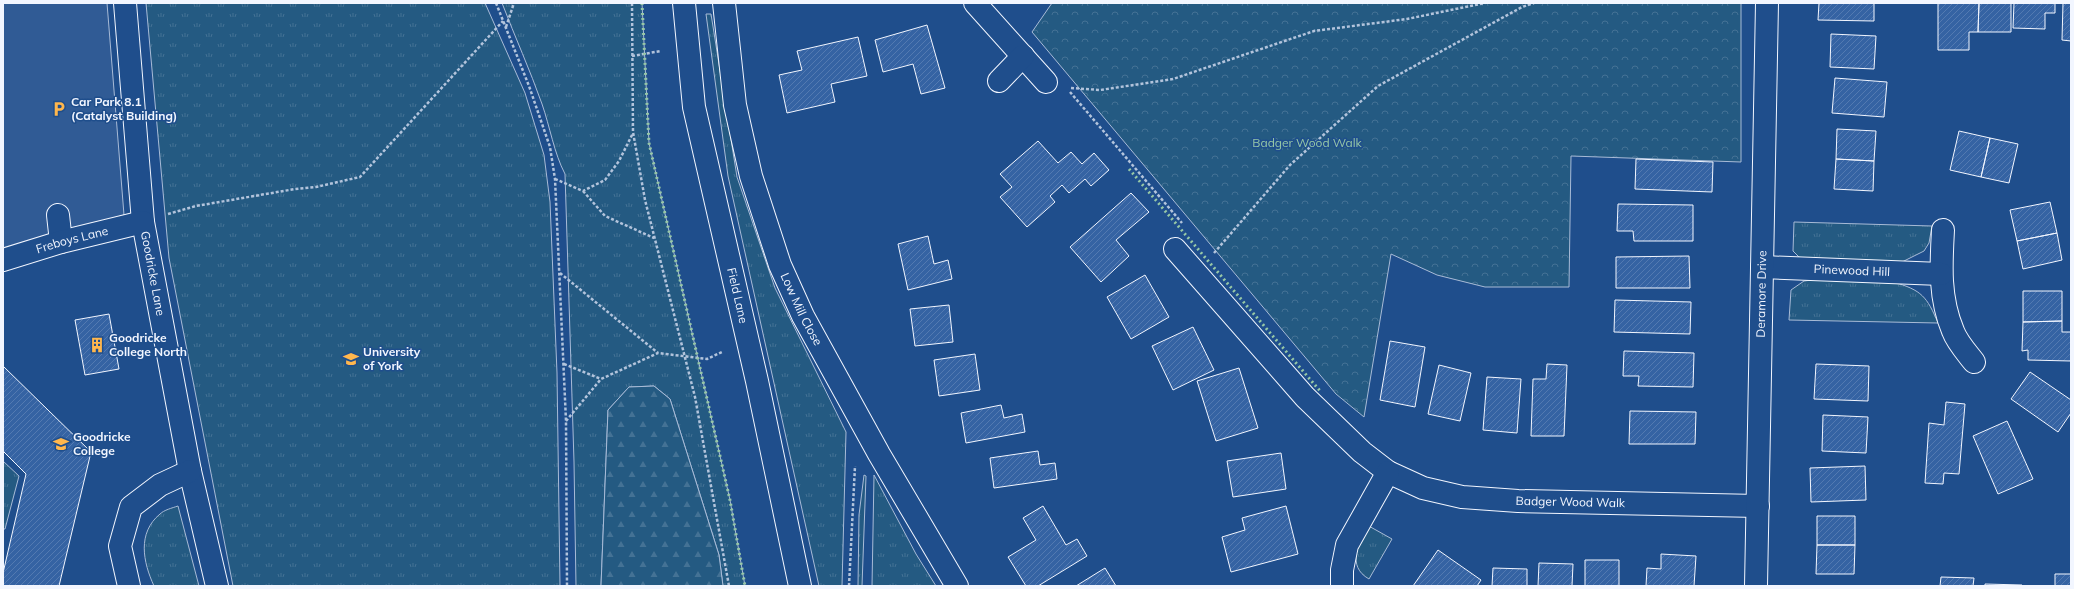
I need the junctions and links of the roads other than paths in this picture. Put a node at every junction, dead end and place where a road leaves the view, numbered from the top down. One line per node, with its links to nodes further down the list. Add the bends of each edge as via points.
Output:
1 (125, 3): 10 (street, Goodricke Lane)
2 (684, 3): 23 (street, Field Lane, via 694,107 757,381)
3 (724, 3): 24 (street, Low Mill Close, via 735,105 751,176 780,265 803,316)
4 (975, 3): 6 (street)
5 (1767, 3): 15 (street, Deramore Drive)
6 (1023, 56): 7 (street); 8 (street)
7 (999, 81)
8 (1056, 85)
9 (58, 215): 12 (street)
10 (142, 222): 12 (street, Freboys Lane); 18 (street, Goodricke Lane)
11 (1943, 230): 16 (street)
12 (61, 242): 14 (street, Freboys Lane)
13 (1175, 249): 19 (street, Badger Wood Walk, via 1305,396 1362,452)
14 (3, 260)
15 (1762, 268): 16 (street, Pinewood Hill); 20 (street, Deramore Drive)
16 (1941, 274): 17 (street, via 1944,303 1953,332)
17 (1974, 362)
18 (190, 471): 21 (street, via 160,485 131,507 120,546); 22 (street, Goodricke Lane)
19 (1388, 472): 20 (street, Badger Wood Walk, via 1423,488 1462,497 1518,501); 25 (street, via 1347,545)
20 (1758, 506): 26 (street, Deramore Drive)
21 (129, 586)
22 (217, 586)
23 (800, 586)
24 (957, 586)
25 (1342, 586)
26 (1756, 586)

